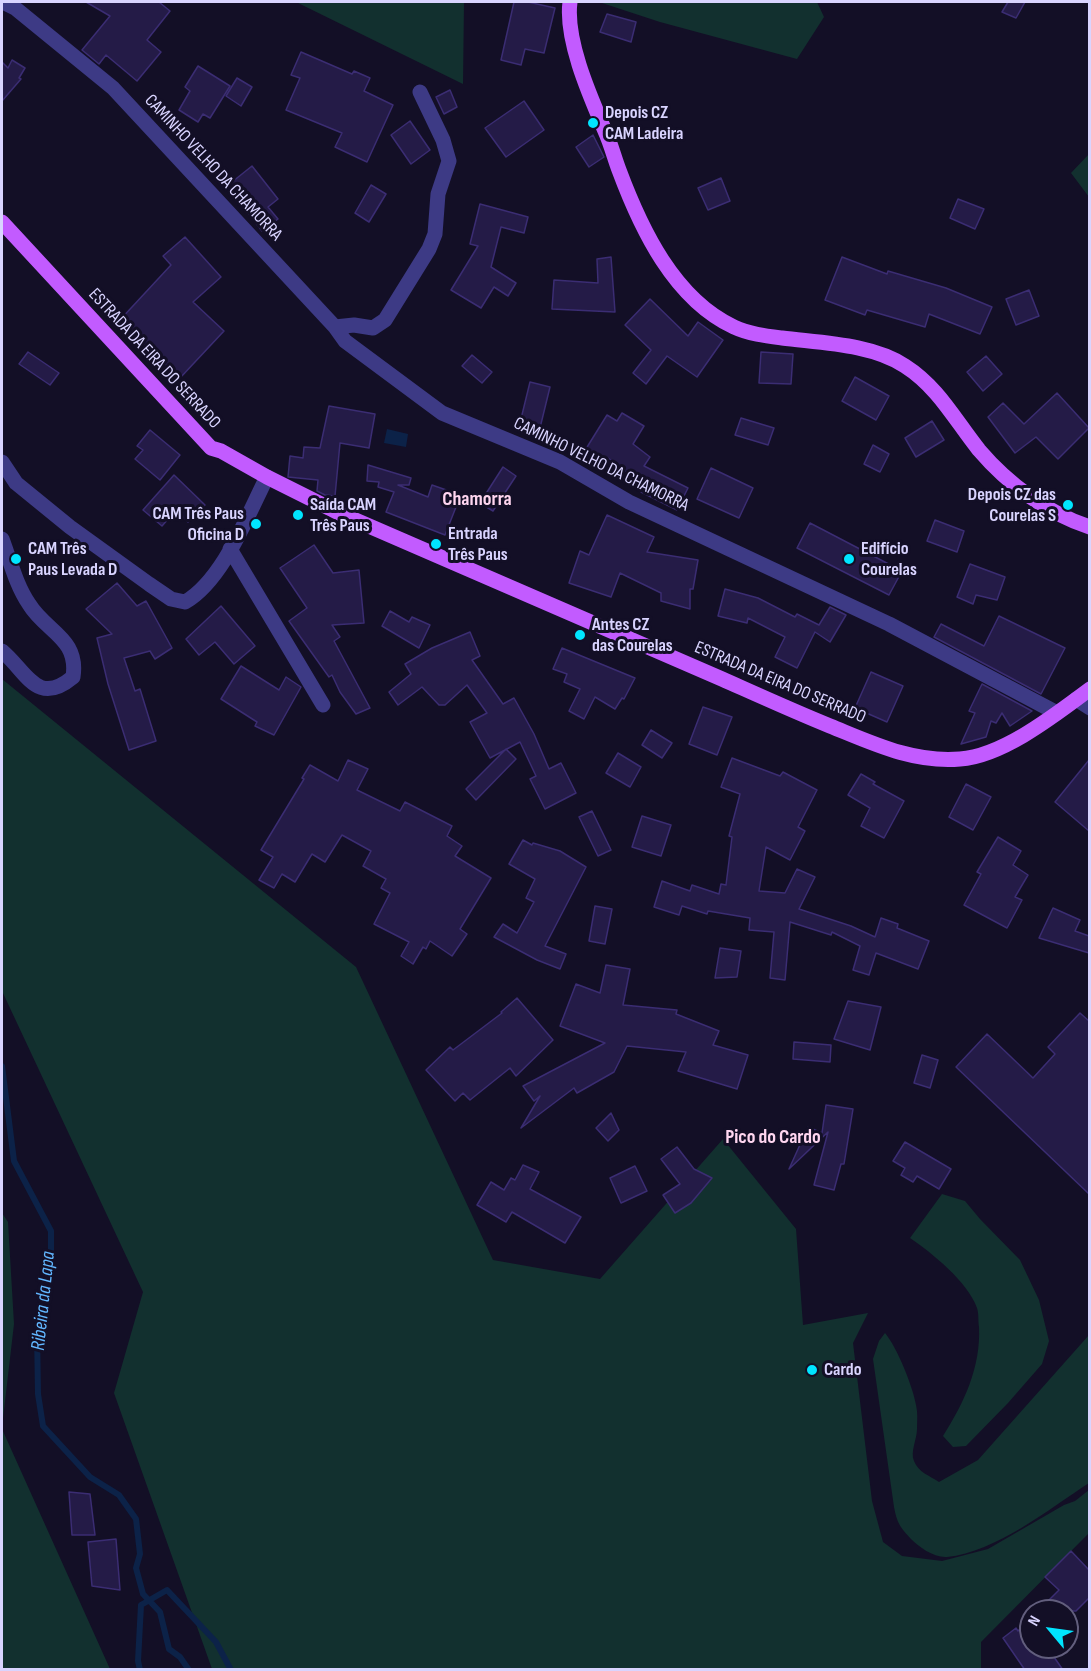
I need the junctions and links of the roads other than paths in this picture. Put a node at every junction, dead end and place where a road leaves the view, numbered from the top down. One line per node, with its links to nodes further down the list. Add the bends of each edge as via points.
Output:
1 (3, 2): 5 (street, CAMINHO VELHO DA CHAMORRA, via 113,88)
2 (570, 2): 8 (main road, via 572,39 619,171 643,226 687,293 703,308 757,334 880,353 905,365 936,391 979,450 1014,484 1050,510)
3 (420, 92): 5 (street, via 449,161 440,184 435,234 385,320 373,328)
4 (2, 222): 7 (main road, ESTRADA DA EIRA DO SERRADO, via 211,448)
5 (335, 327): 16 (street, CAMINHO VELHO DA CHAMORRA, via 345,341 442,413 560,462 629,502 889,624)
6 (2, 462): 10 (street, via 16,483 37,501 171,598 185,602 199,594)
7 (267, 477): 10 (street); 16 (main road, ESTRADA DA EIRA DO SERRADO, via 339,513 904,755 931,759 980,756 997,750)
8 (1089, 527)
9 (2, 539): 11 (street, via 29,606 72,652 74,676 61,687 39,687)
10 (230, 549): 14 (street)
11 (2, 651)
12 (1089, 689): 13 (main road, ESTRADA DA EIRA DO SERRADO)
13 (1076, 699): 15 (street); 16 (main road, ESTRADA DA EIRA DO SERRADO)
14 (323, 705)
15 (1089, 708)
16 (1057, 713)

